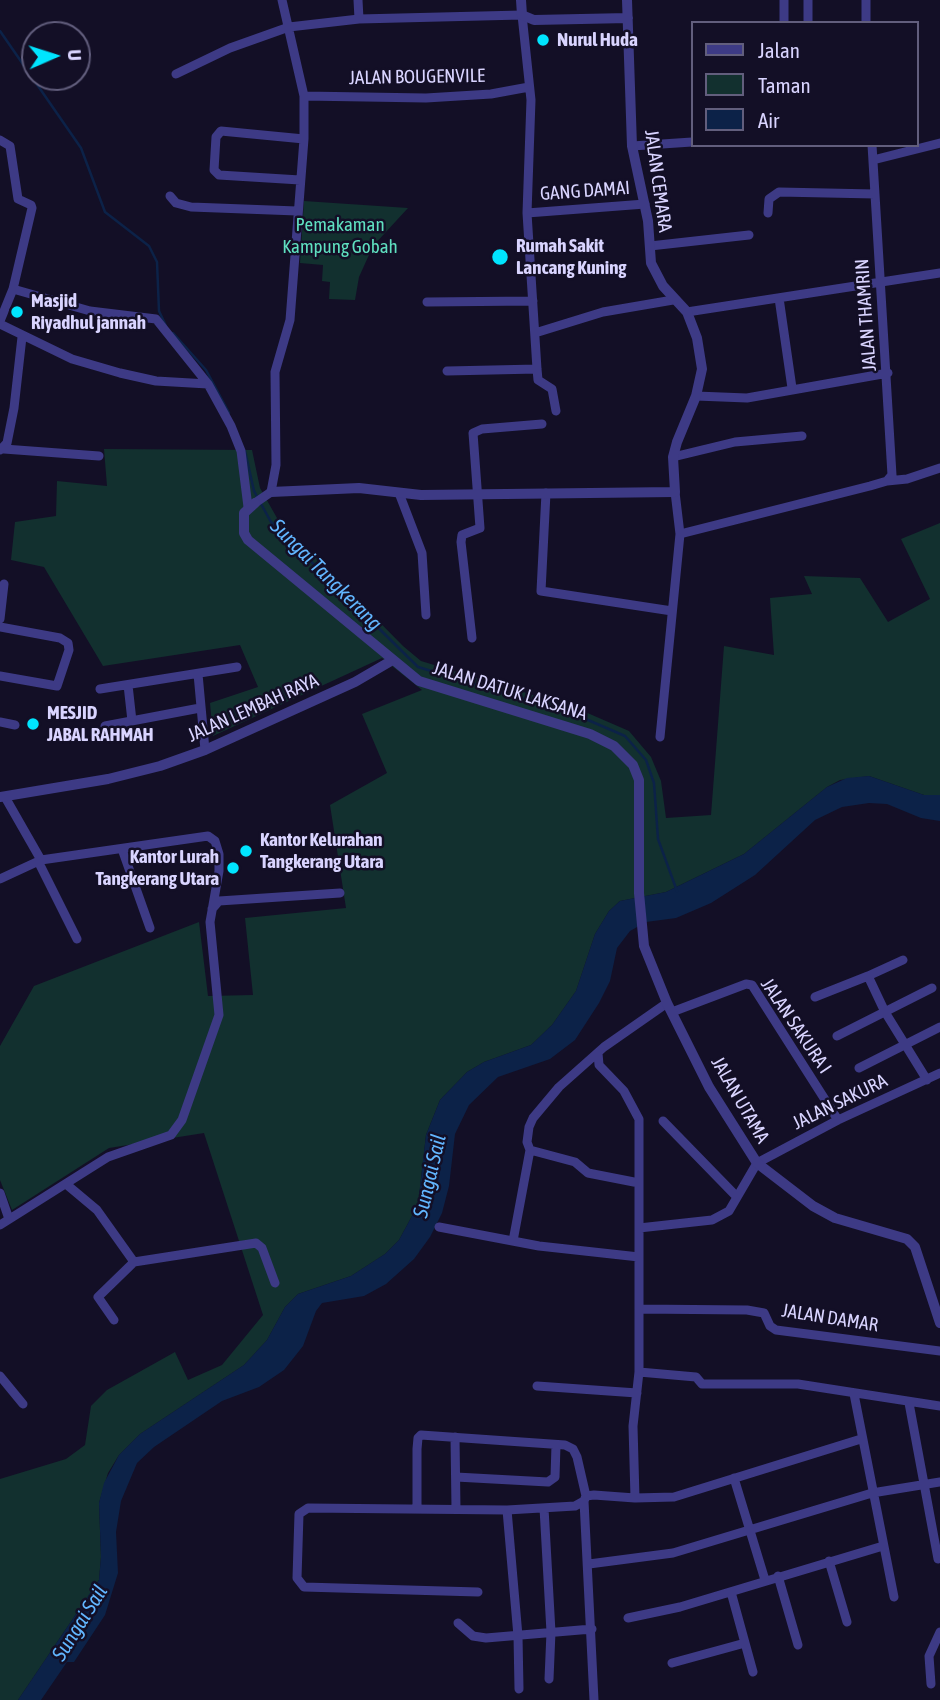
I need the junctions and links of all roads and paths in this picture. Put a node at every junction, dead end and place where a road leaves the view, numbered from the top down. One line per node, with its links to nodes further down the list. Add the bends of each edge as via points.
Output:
1 (282, 0): 14 (street)
2 (358, 0): 10 (street)
3 (521, 0): 8 (street)
4 (627, 0): 9 (street, JALAN CEMARA)
5 (783, 0): 11 (street)
6 (808, 0): 12 (street)
7 (866, 0): 13 (street)
8 (522, 15): 9 (street, via 534,20); 10 (street); 16 (street)
9 (628, 18): 22 (street, JALAN CEMARA)
10 (359, 19): 14 (street)
11 (784, 21)
12 (808, 21)
13 (866, 21)
14 (289, 27): 15 (street); 17 (street)
15 (176, 74)
16 (529, 87): 17 (street, JALAN BOUGENVILE, via 426,98); 30 (street)
17 (304, 96): 18 (street)
18 (304, 139): 25 (street); 25 (street, via 221,131 216,136 215,170 219,175)
19 (0, 140): 36 (street, via 10,146 18,199 32,206)
20 (692, 142): 22 (street)
21 (940, 143): 24 (street)
22 (632, 146): 28 (street, JALAN CEMARA)
23 (872, 147): 24 (street, JALAN THAMRIN)
24 (873, 160): 26 (street, JALAN THAMRIN)
25 (300, 180): 29 (street)
26 (875, 194): 31 (street, via 779,191 769,199); 35 (street, JALAN THAMRIN)
27 (170, 196): 29 (street, via 191,207)
28 (645, 204): 30 (street, GANG DAMAI); 33 (street, JALAN CEMARA)
29 (298, 211): 61 (street, via 290,320 275,372 278,444)
30 (527, 213): 40 (street)
31 (768, 213)
32 (749, 235): 33 (street)
33 (650, 246): 39 (street, JALAN CEMARA, via 655,274)
34 (940, 273): 35 (street)
35 (881, 281): 37 (street); 48 (street, JALAN THAMRIN)
36 (13, 289): 38 (street); 49 (street, via 90,311 156,319)
37 (779, 298): 42 (street); 50 (street)
38 (4, 300): 43 (street)
39 (673, 300): 42 (street, JALAN CEMARA); 44 (street, via 603,312)
40 (533, 301): 41 (street); 44 (street)
41 (427, 302)
42 (687, 312): 51 (street, via 702,369)
43 (0, 323): 45 (street)
44 (536, 333): 46 (street)
45 (22, 337): 49 (street, via 120,373); 55 (street, via 14,408)
46 (537, 369): 47 (street); 52 (street, via 538,380 552,389)
47 (447, 371)
48 (888, 373): 50 (street); 59 (street, JALAN THAMRIN, via 892,474)
49 (208, 384): 65 (street, via 241,451)
50 (792, 388): 51 (street, via 747,398)
51 (696, 396): 57 (street)
52 (556, 411)
53 (542, 424): 64 (street, via 475,430)
54 (802, 436): 57 (street, via 735,442)
55 (2, 449): 56 (street)
56 (99, 456)
57 (673, 457): 60 (street)
58 (940, 468): 59 (street)
59 (887, 481): 66 (street)
60 (675, 492): 62 (street); 66 (street)
61 (270, 493): 63 (street, via 359,488); 65 (street)
62 (546, 493): 64 (street); 68 (street, via 541,591)
63 (399, 494): 64 (street); 69 (street, via 422,553)
64 (478, 495): 72 (street, via 480,528 461,537)
65 (251, 505): 73 (street, JALAN DATUK LAKSANA, via 243,523 248,540)
66 (680, 534): 68 (street)
67 (4, 584): 70 (street)
68 (671, 611): 84 (street)
69 (426, 615)
70 (0, 619)
71 (0, 627): 76 (street, via 60,638 69,650 57,686)
72 (471, 638)
73 (391, 661): 85 (street, JALAN LEMBAH RAYA); 93 (street, JALAN DATUK LAKSANA, via 419,681 590,734 624,755 639,779)
74 (237, 667): 75 (street)
75 (198, 674): 77 (street); 79 (street)
76 (0, 676)
77 (128, 685): 78 (street); 80 (street)
78 (100, 689)
79 (200, 708): 80 (street); 85 (street)
80 (132, 721): 83 (street)
81 (0, 722): 82 (street)
82 (15, 725)
83 (106, 726)
84 (660, 737)
85 (205, 750): 86 (street, JALAN LEMBAH RAYA, via 108,779)
86 (2, 797): 88 (street)
87 (121, 849): 88 (street); 91 (street, via 208,836 219,854); 92 (street)
88 (39, 861): 89 (street); 94 (street)
89 (0, 879)
90 (340, 893): 91 (street, via 219,901)
91 (212, 909): 113 (street, via 210,932 219,1015 182,1120 171,1135 108,1157)
92 (150, 928)
93 (641, 929): 99 (street, JALAN UTAMA)
94 (77, 939)
95 (903, 960): 96 (street)
96 (868, 976): 98 (street); 100 (street)
97 (932, 988): 100 (street)
98 (816, 997)
99 (670, 1008): 104 (street, via 629,1027); 108 (street, JALAN SAKURA I, via 752,985); 111 (street, JALAN UTAMA, via 709,1087)
100 (885, 1012): 102 (street); 103 (street)
101 (940, 1027): 103 (street)
102 (837, 1036)
103 (905, 1044): 105 (street); 107 (street)
104 (598, 1053): 110 (street, via 559,1087 533,1118 527,1142); 112 (street, via 599,1065 624,1091 639,1119)
105 (859, 1068)
106 (940, 1073): 107 (street, JALAN SAKURA)
107 (927, 1080): 108 (street, JALAN SAKURA)
108 (838, 1120): 111 (street, JALAN SAKURA)
109 (663, 1121): 115 (street)
110 (530, 1150): 112 (street, via 575,1161 588,1173); 120 (street)
111 (757, 1163): 115 (street); 126 (street, JALAN UTAMA, via 835,1218 907,1239 921,1262)
112 (639, 1182): 119 (street)
113 (65, 1184): 116 (street); 122 (street, via 97,1210)
114 (0, 1193): 116 (street)
115 (736, 1196): 119 (street, via 729,1211 712,1220)
116 (9, 1219): 117 (street)
117 (0, 1225)
118 (439, 1227): 120 (street)
119 (639, 1228): 121 (street)
120 (513, 1241): 121 (street)
121 (639, 1257): 124 (street)
122 (134, 1262): 123 (street, via 256,1243); 125 (street, via 98,1297)
123 (275, 1283)
124 (639, 1309): 127 (street, JALAN DAMAR, via 747,1310 764,1313 776,1330); 128 (street)
125 (114, 1320)
126 (940, 1323)
127 (940, 1351)
128 (639, 1372): 131 (street); 132 (street, via 696,1377 702,1384 798,1384)
129 (0, 1376): 134 (street)
130 (537, 1385): 131 (street)
131 (637, 1393): 144 (street)
132 (854, 1394): 133 (street); 137 (street)
133 (909, 1403): 135 (street); 142 (street)
134 (23, 1404)
135 (940, 1406)
136 (456, 1437): 138 (street); 139 (street); 146 (street, via 418,1438)
137 (861, 1439): 140 (street); 143 (street)
138 (556, 1445): 139 (street, via 555,1477 548,1482); 145 (street, via 573,1449)
139 (456, 1477): 148 (street)
140 (734, 1478): 144 (street, via 674,1497); 150 (street)
141 (940, 1482): 142 (street)
142 (923, 1484): 143 (street); 152 (street)
143 (872, 1493): 150 (street); 151 (street)
144 (635, 1498): 145 (street)
145 (585, 1499): 147 (street, via 575,1506); 154 (street)
146 (417, 1507): 148 (street); 157 (street, via 303,1509 299,1514 299,1584)
147 (544, 1508): 149 (street); 164 (street)
148 (456, 1509): 149 (street)
149 (507, 1510): 166 (street)
150 (750, 1530): 154 (street, via 673,1553); 156 (street)
151 (884, 1546): 153 (street); 159 (street)
152 (938, 1559)
153 (829, 1562): 155 (street); 161 (street)
154 (589, 1564): 163 (street)
155 (778, 1576): 156 (street); 168 (street)
156 (765, 1580): 158 (street)
157 (478, 1592)
158 (731, 1592): 160 (street); 167 (street)
159 (894, 1597)
160 (628, 1618)
161 (847, 1622)
162 (458, 1623): 166 (street, via 476,1637)
163 (592, 1629): 164 (street); 174 (street)
164 (551, 1632): 166 (street); 171 (street)
165 (940, 1632): 172 (street, via 929,1656)
166 (518, 1636): 173 (street)
167 (745, 1643): 169 (street); 170 (street)
168 (797, 1644)
169 (672, 1663)
170 (753, 1672)
171 (549, 1679)
172 (931, 1684)
173 (519, 1689)
174 (594, 1700)

